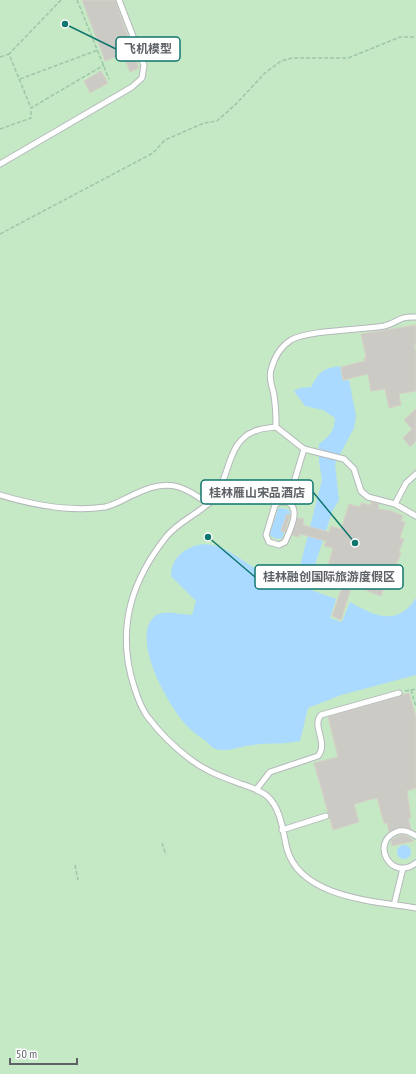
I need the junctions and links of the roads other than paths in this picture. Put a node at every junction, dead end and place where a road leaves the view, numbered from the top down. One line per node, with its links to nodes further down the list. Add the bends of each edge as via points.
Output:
1 (119, 0): 2 (lane, via 144,65 142,78 132,87)
2 (0, 164)
3 (416, 317): 4 (lane, via 402,318 385,326 315,334 296,338 286,344 276,356 270,376 275,400)
4 (276, 427): 5 (lane); 9 (lane, via 255,430 240,441 229,462 222,486)
5 (304, 448): 8 (lane); 10 (lane, via 344,459 354,469 361,491 368,497)
6 (416, 474): 10 (lane, via 406,483)
7 (0, 495): 9 (lane, via 44,506 98,507 115,504 146,489 168,484 184,488)
8 (288, 502): 8 (lane, via 275,505 266,534 269,542 279,545 285,542 295,511 294,506)
9 (208, 504): 13 (lane, via 168,535 143,569 129,606 126,646 129,667 135,690 146,715 174,746 210,772)
10 (395, 504): 11 (lane)
11 (416, 516)
12 (399, 693): 13 (lane, via 321,715 318,720 322,748 318,756 270,772)
13 (256, 790): 15 (lane, via 274,804)
14 (326, 816): 15 (lane)
15 (282, 830): 19 (lane, via 289,855 297,869 305,876 342,894)
16 (416, 836): 18 (lane, via 410,832 398,831 392,834 384,845 389,862)
17 (416, 863): 18 (lane)
18 (403, 868): 19 (lane)
19 (394, 905): 20 (lane)
20 (416, 908)

